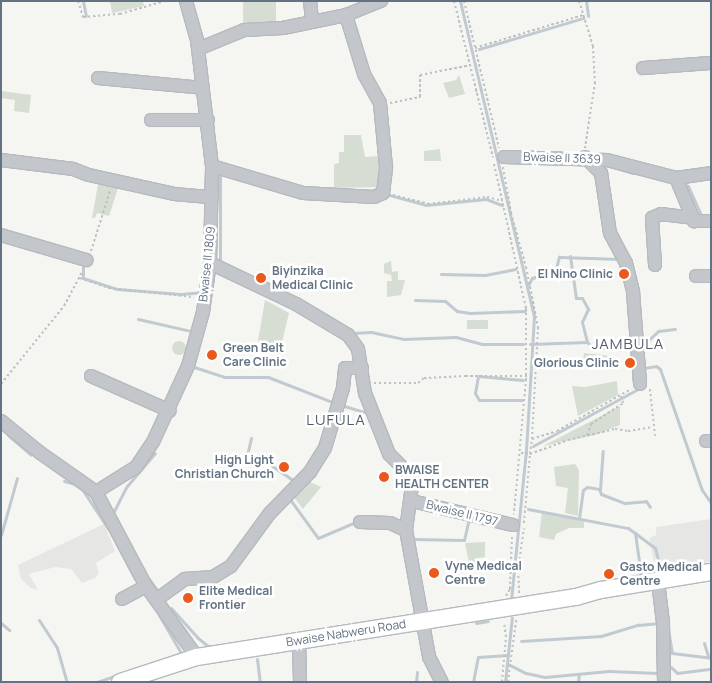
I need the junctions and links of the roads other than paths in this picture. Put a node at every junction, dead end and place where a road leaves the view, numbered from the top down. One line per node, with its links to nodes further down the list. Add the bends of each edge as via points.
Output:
1 (186, 1): 6 (street, Bwaise II 1809)
2 (310, 1): 5 (street)
3 (381, 1): 4 (street)
4 (346, 15): 5 (street); 16 (street, via 364,74 380,103 386,167 383,192 374,197 303,193)
5 (312, 21): 6 (street, via 283,28 244,30)
6 (198, 49): 10 (street, Bwaise II 1809)
7 (711, 64): 8 (street)
8 (643, 68)
9 (98, 78): 10 (street)
10 (203, 88): 12 (street, Bwaise II 1809)
11 (150, 120): 12 (street)
12 (208, 120): 16 (street, Bwaise II 1809)
13 (504, 157): 14 (street, Bwaise II 3639)
14 (585, 157): 18 (street, Bwaise II 3639); 30 (street, via 602,173 610,233 626,262 633,292)
15 (1, 160): 19 (street, via 73,169 174,194)
16 (212, 166): 19 (street, Bwaise II 1809)
17 (711, 173): 18 (street, Bwaise II 3639)
18 (676, 178): 20 (street)
19 (212, 197): 24 (street, Bwaise II 1809)
20 (692, 218): 21 (street, via 699,223); 25 (street, via 661,214 652,218)
21 (711, 221)
22 (1, 235): 23 (street)
23 (86, 260)
24 (210, 263): 28 (street, via 274,292 348,335 358,349); 31 (street, Bwaise II 1809, via 188,366)
25 (655, 265)
26 (696, 276): 27 (street)
27 (711, 276)
28 (362, 368): 34 (street, via 364,384 388,454 414,478); 44 (street, via 345,368 343,388 325,448 310,472 270,513 230,566 212,577 185,579)
29 (92, 376): 31 (street)
30 (640, 384)
31 (170, 411): 33 (street, Bwaise II 1809, via 136,467)
32 (1, 421): 33 (street)
33 (96, 492): 40 (street)
34 (412, 501): 36 (street, Bwaise II 1797); 37 (street)
35 (360, 522): 37 (street, via 390,523)
36 (513, 525)
37 (406, 530): 45 (street)
38 (711, 572): 42 (main road, Bwaise Nabweru Road)
39 (711, 582): 41 (main road, Bwaise Nabweru Road)
40 (146, 586): 43 (street); 44 (street)
41 (659, 590): 42 (main road, Bwaise Nabweru Road, via 602,598); 51 (street)
42 (576, 597): 45 (main road, Bwaise Nabweru Road)
43 (122, 599)
44 (156, 600): 47 (street)
45 (423, 620): 46 (main road, Bwaise Nabweru Road); 50 (street, via 429,657)
46 (299, 640): 47 (main road, Bwaise Nabweru Road); 49 (street)
47 (197, 657): 48 (main road, Bwaise Nabweru Road)
48 (125, 681)
49 (300, 682)
50 (442, 682)
51 (664, 682)

